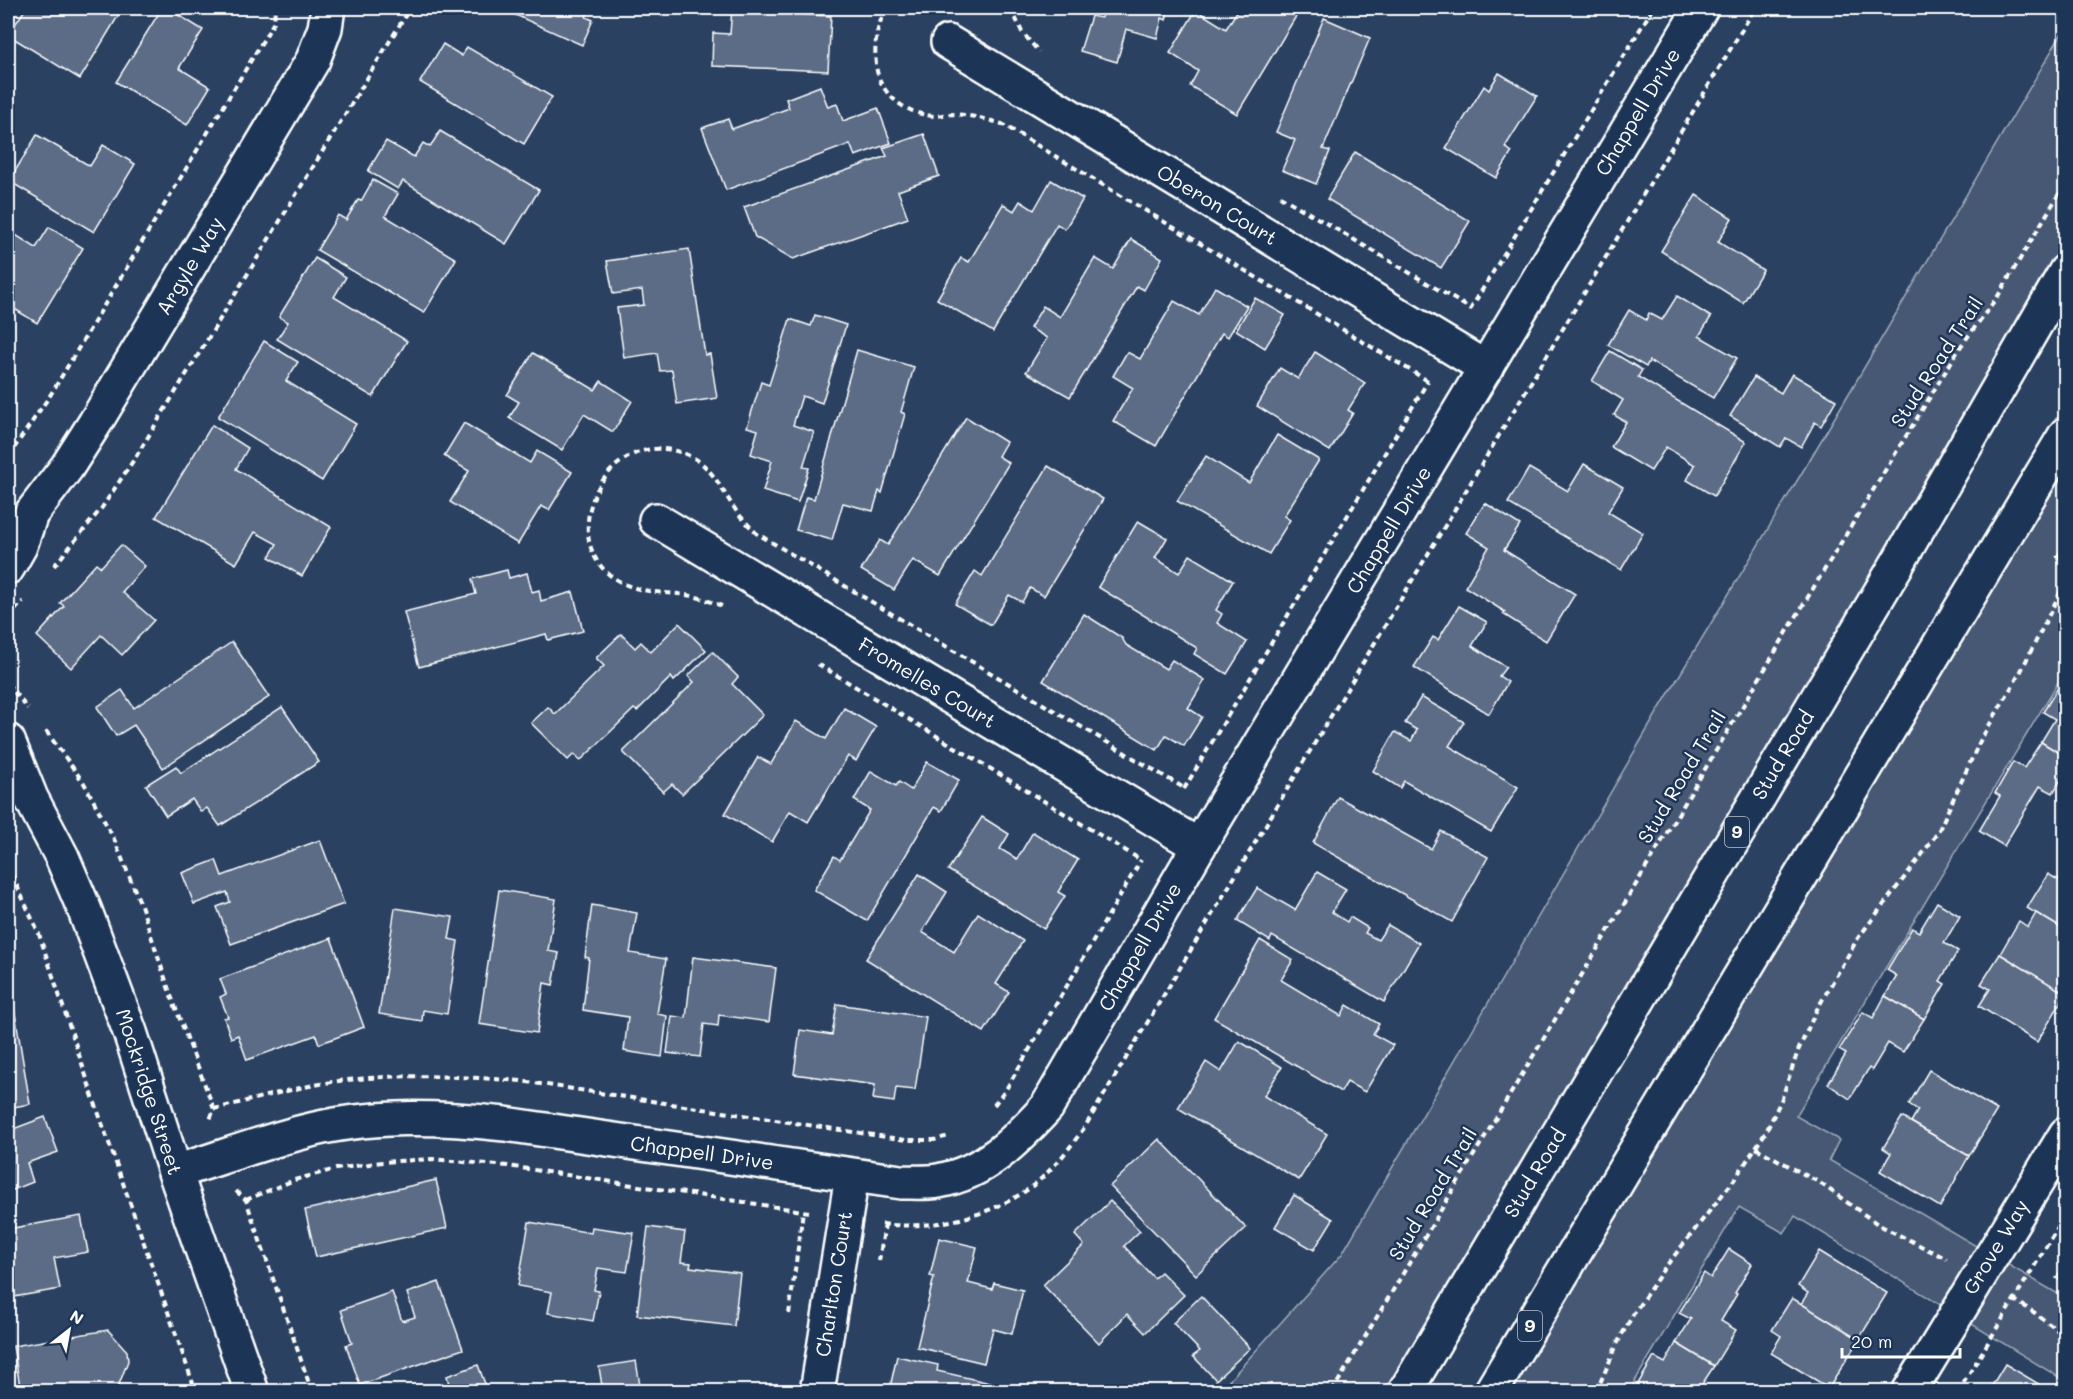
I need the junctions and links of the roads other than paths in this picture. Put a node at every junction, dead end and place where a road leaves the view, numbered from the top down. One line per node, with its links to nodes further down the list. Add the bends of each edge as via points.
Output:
1 (328, 8): 8 (main road, Argyle Way, via 313,60 95,423 67,467)
2 (1697, 9): 5 (main road, Chappell Drive)
3 (948, 42): 5 (main road, Oberon Court)
4 (2066, 271): 18 (main road, Stud Road / 9, via 1893,571)
5 (1486, 368): 12 (main road, Chappell Drive)
6 (2066, 434): 19 (main road, 9)
7 (656, 520): 12 (main road, Fromelles Court)
8 (19, 521): 9 (main road, Argyle Way, via 20,546)
9 (8, 567)
10 (8, 741): 11 (main road, Mockridge Street)
11 (19, 789): 14 (main road, Mockridge Street, via 62,857 85,910)
12 (1199, 846): 15 (main road, Chappell Drive, via 1047,1107 1023,1133 971,1171 938,1181 901,1182)
13 (2066, 1134): 20 (main road, Grove Way)
14 (176, 1172): 15 (main road, Chappell Drive, via 304,1131 354,1122 454,1119); 16 (main road, Mockridge Street)
15 (852, 1176): 17 (main road, Charlton Court)
16 (252, 1392)
17 (817, 1392)
18 (1405, 1392)
19 (1491, 1392)
20 (1909, 1392)

